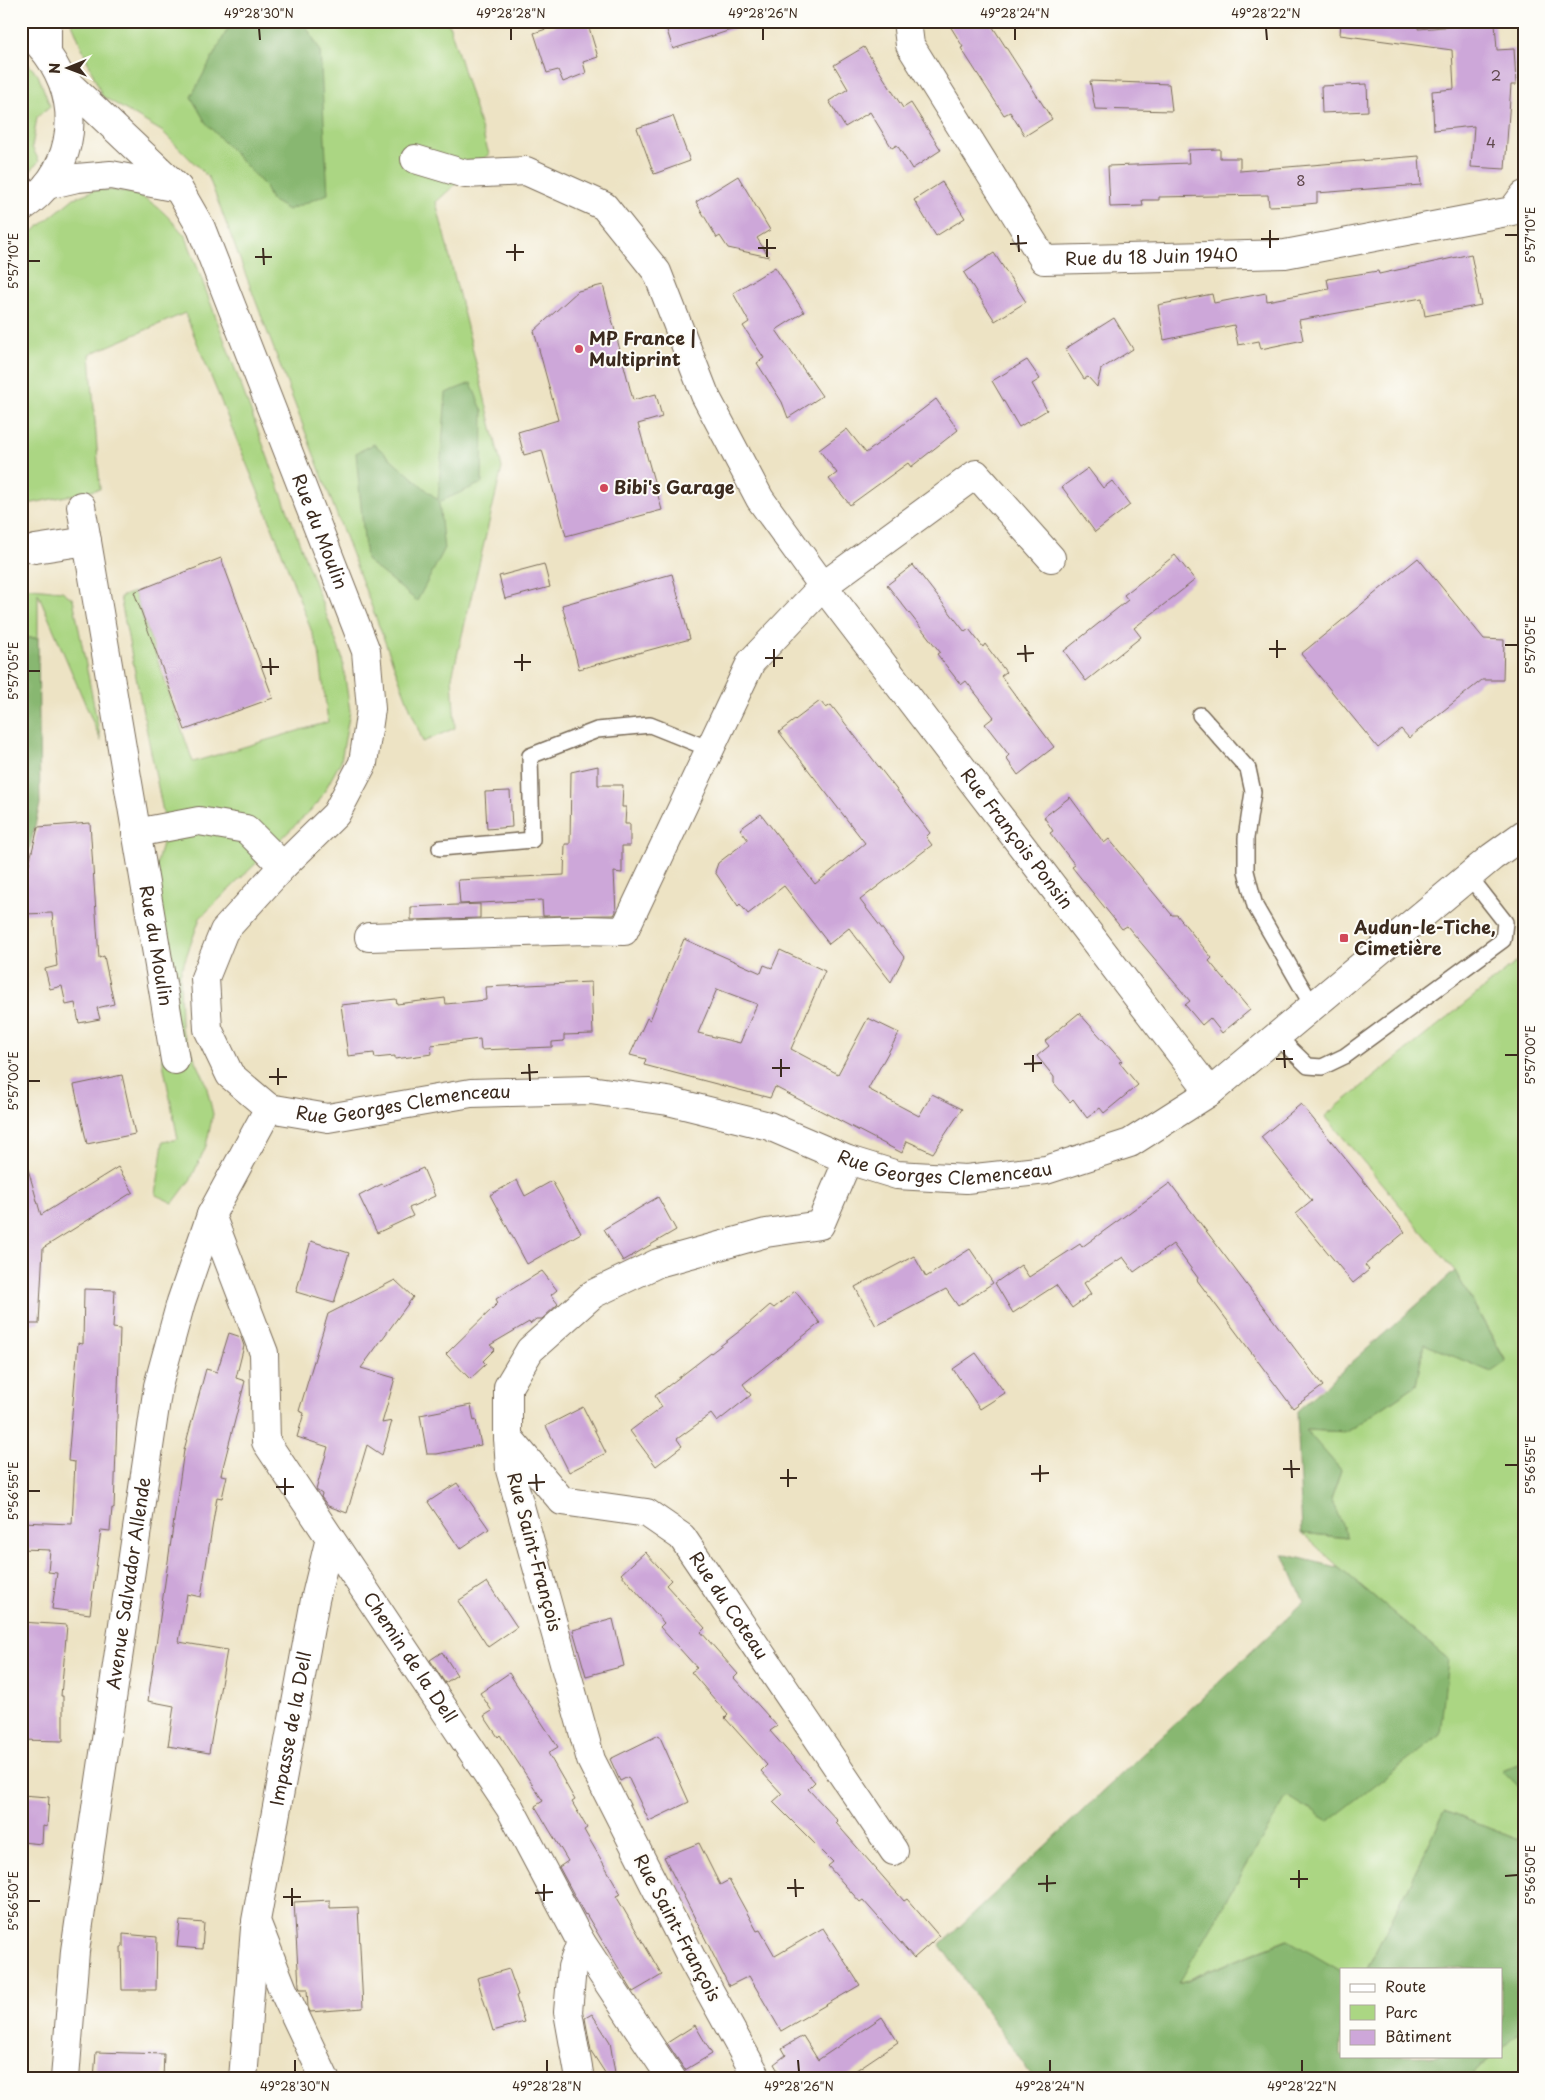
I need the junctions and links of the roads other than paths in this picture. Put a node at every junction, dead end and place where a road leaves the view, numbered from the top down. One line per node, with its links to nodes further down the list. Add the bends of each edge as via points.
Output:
1 (47, 21): 4 (street)
2 (906, 21): 9 (street, Rue du 18 Juin 1940, via 910,45 1044,260 1285,254 1512,211)
3 (21, 30): 4 (street)
4 (47, 53): 5 (street)
5 (62, 78): 7 (street, via 70,110 68,142 56,173); 8 (street, Rue du Moulin)
6 (415, 159): 15 (street, Rue François Ponsin, via 465,174 526,171 604,206 657,272 705,395 760,499)
7 (47, 185): 8 (street, via 111,175); 10 (street)
8 (178, 188): 21 (street, Rue du Moulin, via 201,228 366,651 371,709 363,763 336,814)
9 (1524, 195)
10 (21, 208)
11 (81, 506): 12 (street, Rue du Moulin)
12 (87, 541): 13 (street); 18 (street, Rue du Moulin)
13 (35, 550)
14 (1051, 558): 15 (street, via 976,474)
15 (822, 586): 17 (street, via 751,662); 27 (street, Rue François Ponsin)
16 (1200, 716): 24 (lane, via 1248,769 1252,792 1246,871 1255,906)
17 (710, 748): 20 (lane, via 650,725 597,730 530,756 532,840); 23 (street, via 624,931)
18 (136, 833): 21 (street, via 200,821 246,829); 26 (street, Rue du Moulin)
19 (1524, 834): 22 (street, Rue Georges Clemenceau)
20 (440, 848)
21 (283, 866): 28 (street, Rue du Moulin, via 224,931 205,978 208,1029 230,1075)
22 (1469, 876): 24 (street, Rue Georges Clemenceau); 25 (lane, via 1505,922 1502,940 1346,1056 1322,1067 1308,1066)
23 (369, 937)
24 (1313, 1007): 25 (street, Rue Georges Clemenceau)
25 (1278, 1037): 27 (street, Rue Georges Clemenceau)
26 (175, 1060)
27 (1210, 1092): 29 (street, Rue Georges Clemenceau, via 1130,1143 1046,1170 966,1179 897,1175)
28 (269, 1108): 29 (street, Rue Georges Clemenceau, via 328,1118 471,1093 590,1090 668,1101 769,1126); 30 (street, Avenue Salvador Allende)
29 (848, 1160): 31 (street, Rue Saint-François, via 820,1225 766,1233 658,1263 593,1294 530,1350 508,1387)
30 (211, 1215): 32 (street, Chemin de la Dell, via 264,1353 266,1442); 36 (street, Avenue Salvador Allende, via 181,1302 158,1386 75,1951)
31 (508, 1436): 33 (street, Rue du Coteau, via 562,1500 648,1513 682,1537); 41 (street, Rue Saint-François, via 510,1470 591,1760 692,1959)
32 (330, 1538): 34 (street, Impasse de la Dell); 35 (street, Chemin de la Dell, via 510,1808)
33 (894, 1851)
34 (256, 1921): 37 (street, Impasse de la Dell); 38 (street, via 283,1990)
35 (581, 1942): 39 (street, via 572,1967 568,2012); 40 (street, Chemin de la Dell)
36 (66, 2079)
37 (244, 2079)
38 (325, 2079)
39 (580, 2079)
40 (672, 2079)
41 (758, 2079)

